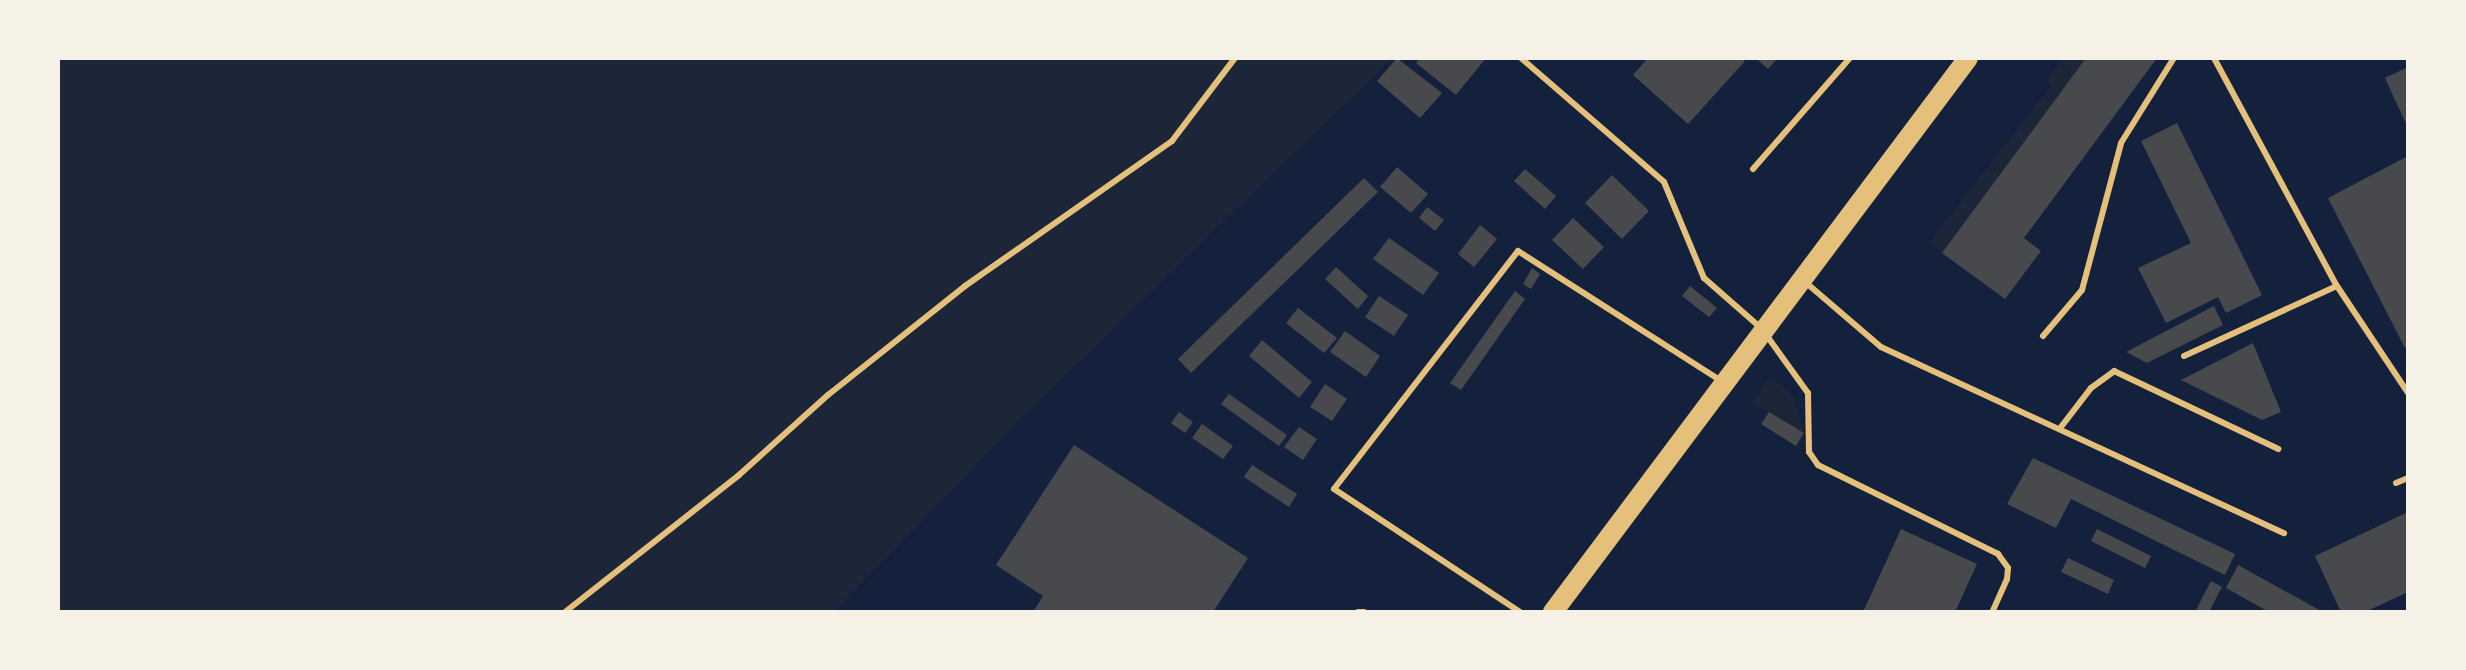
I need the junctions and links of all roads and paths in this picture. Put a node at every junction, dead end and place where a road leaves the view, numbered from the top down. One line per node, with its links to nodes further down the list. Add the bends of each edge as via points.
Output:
1 (1235, 58): 20 (lane, via 1172,141 965,286)
2 (1521, 58): 10 (lane, via 1664,182 1704,278)
3 (1850, 58): 7 (lane)
4 (1968, 58): 8 (main road)
5 (2174, 58): 11 (lane, via 2121,143 2082,290)
6 (2214, 58): 9 (lane)
7 (1753, 169)
8 (1801, 278): 10 (main road); 15 (lane, via 1881,347)
9 (2337, 286): 12 (lane); 14 (lane)
10 (1762, 329): 13 (main road); 23 (lane, via 1808,393 1809,452 1818,465 1998,554 2008,568 2007,579)
11 (2043, 336)
12 (2184, 356)
13 (1723, 382): 21 (lane, via 1518,251 1334,489); 22 (main road)
14 (2408, 393)
15 (2061, 427): 16 (lane, via 2091,388 2114,371); 19 (lane)
16 (2278, 449)
17 (2408, 478): 18 (lane)
18 (2396, 483)
19 (2284, 533)
20 (565, 612)
21 (1520, 612)
22 (1553, 612)
23 (1992, 612)

